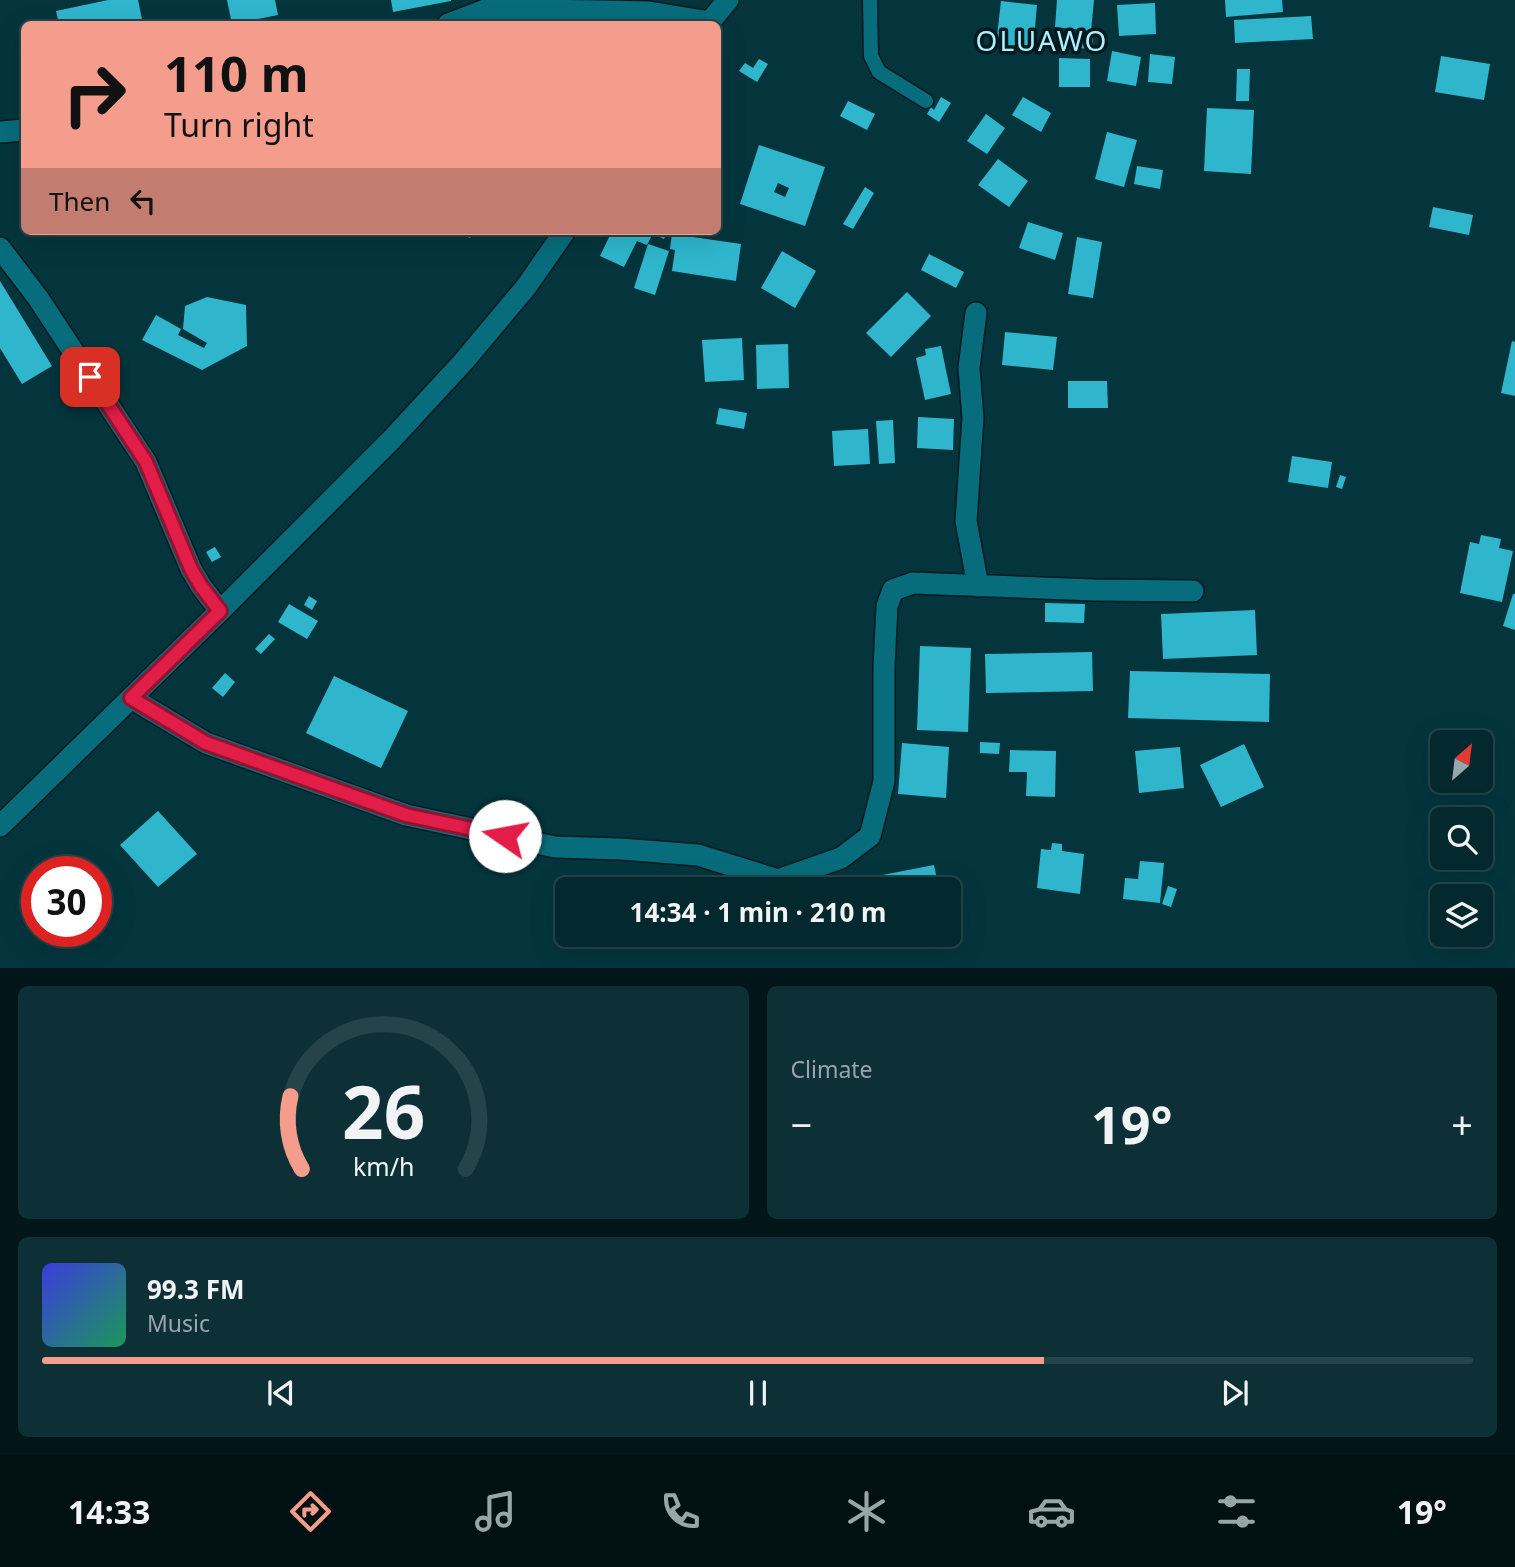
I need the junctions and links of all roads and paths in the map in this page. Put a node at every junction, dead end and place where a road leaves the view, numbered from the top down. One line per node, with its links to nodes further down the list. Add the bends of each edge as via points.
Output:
1 (728, 0): 6 (street)
2 (870, 0): 7 (lane, via 871,56 879,72)
3 (489, 5): 4 (street); 5 (street, via 649,12)
4 (454, 21)
5 (698, 21)
6 (711, 21)
7 (926, 101)
8 (21, 130): 9 (street)
9 (0, 132)
10 (562, 235): 15 (street, via 464,361)
11 (0, 248): 15 (street, via 146,462 191,569)
12 (976, 313): 13 (street, via 969,368 973,418 967,521)
13 (978, 586): 14 (street); 16 (street, via 913,583 893,590 887,606 884,667 884,781 870,836 841,858 778,880 698,855 555,847 406,815 206,743)
14 (1193, 591)
15 (220, 611): 16 (street)
16 (131, 698): 17 (street)
17 (0, 826)

